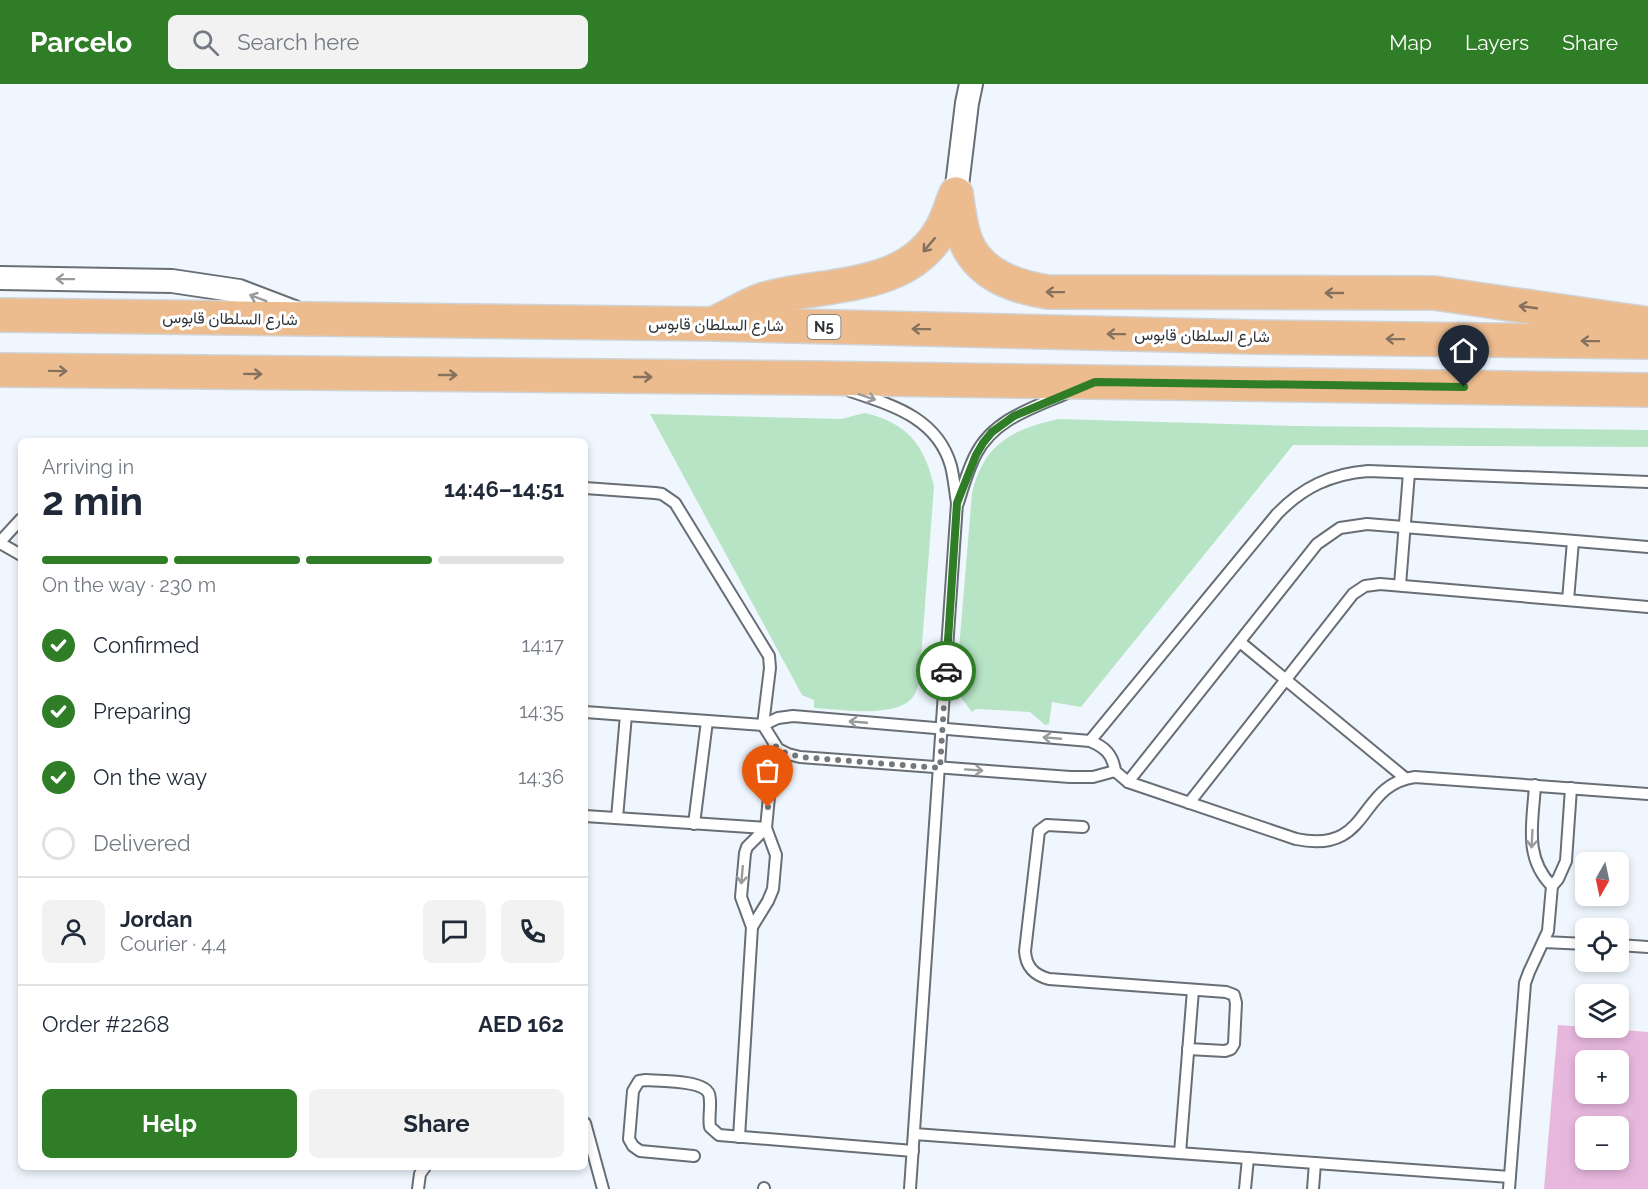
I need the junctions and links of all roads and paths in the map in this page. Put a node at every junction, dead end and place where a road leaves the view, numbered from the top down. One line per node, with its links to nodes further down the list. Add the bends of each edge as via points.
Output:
1 (971, 84): 2 (street)
2 (956, 194): 6 (highway, one-way to 6, via 942,229 926,250 902,269 876,278 763,300); 7 (highway, one-way to 2, via 1434,293 1028,289 1005,281 977,260 962,230)
3 (0, 278): 5 (street, one-way to 3, via 239,291 171,281)
4 (0, 315): 5 (highway, شارع السلطان قابوس / N5)
5 (312, 319): 6 (highway, شارع السلطان قابوس / N5)
6 (714, 324): 8 (highway, شارع السلطان قابوس / N5, one-way to 6)
7 (1648, 324)
8 (1648, 342)
9 (0, 370): 10 (highway, one-way to 10)
10 (811, 378): 11 (highway); 16 (lane, one-way to 16, via 894,406 921,421 946,454)
11 (1095, 382): 12 (highway); 16 (lane, via 1014,416 992,432 976,455)
12 (1648, 390)
13 (1409, 473): 14 (lane); 18 (lane); 33 (lane, via 1353,472 1324,480 1299,494 1277,514)
14 (1648, 482)
15 (588, 488): 31 (lane, via 655,493 675,503 769,656)
16 (957, 503): 32 (lane)
17 (18, 522): 20 (lane)
18 (1406, 527): 19 (lane); 23 (lane); 26 (lane, via 1358,524 1332,532 1317,544)
19 (1573, 541): 21 (lane); 24 (lane)
20 (0, 543): 22 (lane)
21 (1648, 547)
22 (18, 553)
23 (1400, 585): 24 (lane); 27 (lane, via 1372,584 1353,594)
24 (1568, 600): 25 (lane)
25 (1648, 608)
26 (1240, 642): 27 (lane); 38 (lane)
27 (1286, 678): 37 (lane); 42 (lane)
28 (588, 712): 29 (lane)
29 (626, 715): 30 (lane); 44 (lane)
30 (707, 721): 31 (lane); 45 (lane)
31 (763, 725): 32 (lane, one-way to 31, via 785,716); 34 (lane)
32 (943, 729): 33 (lane, one-way to 32); 35 (lane)
33 (1090, 741): 36 (lane, via 1106,749)
34 (774, 745): 35 (lane, via 800,757); 47 (lane)
35 (940, 768): 36 (lane, one-way to 36, via 1082,778); 57 (lane)
36 (1115, 771): 38 (lane)
37 (1405, 778): 39 (lane); 42 (lane, via 1386,788 1348,833 1320,843 1296,839)
38 (1128, 782): 42 (lane)
39 (1535, 785): 40 (lane); 48 (lane, one-way to 48, via 1531,850 1538,870)
40 (1571, 788): 41 (lane); 48 (lane, via 1566,861)
41 (1648, 794)
42 (1189, 802)
43 (588, 816): 44 (lane)
44 (617, 818): 45 (lane)
45 (694, 824): 47 (lane)
46 (1083, 827): 54 (lane, via 1047,825 1039,831 1025,951 1030,968 1049,979)
47 (766, 828): 49 (lane, via 776,855 773,889); 49 (lane, one-way to 49, via 747,848 743,859 741,897)
48 (1552, 886): 50 (lane)
49 (752, 927): 58 (lane)
50 (1544, 942): 51 (lane); 65 (lane, via 1526,983)
51 (1575, 943)
52 (1629, 946): 53 (lane)
53 (1648, 947)
54 (1193, 990): 55 (lane); 55 (lane, via 1234,995 1234,1044 1225,1052)
55 (1188, 1049): 60 (lane)
56 (588, 1134): 67 (lane)
57 (914, 1134): 59 (lane); 60 (lane)
58 (740, 1137): 59 (lane); 61 (lane, via 718,1134 710,1128 710,1096 700,1085 639,1081 633,1091 629,1139 633,1146)
59 (913, 1151): 68 (lane)
60 (1180, 1153): 62 (lane)
61 (694, 1156)
62 (1248, 1158): 63 (lane); 69 (lane)
63 (1316, 1163): 65 (lane); 70 (lane)
64 (423, 1170): 66 (lane)
65 (1510, 1177): 71 (lane)
66 (418, 1189)
67 (603, 1189)
68 (910, 1189)
69 (1245, 1189)
70 (1313, 1189)
71 (1509, 1189)

